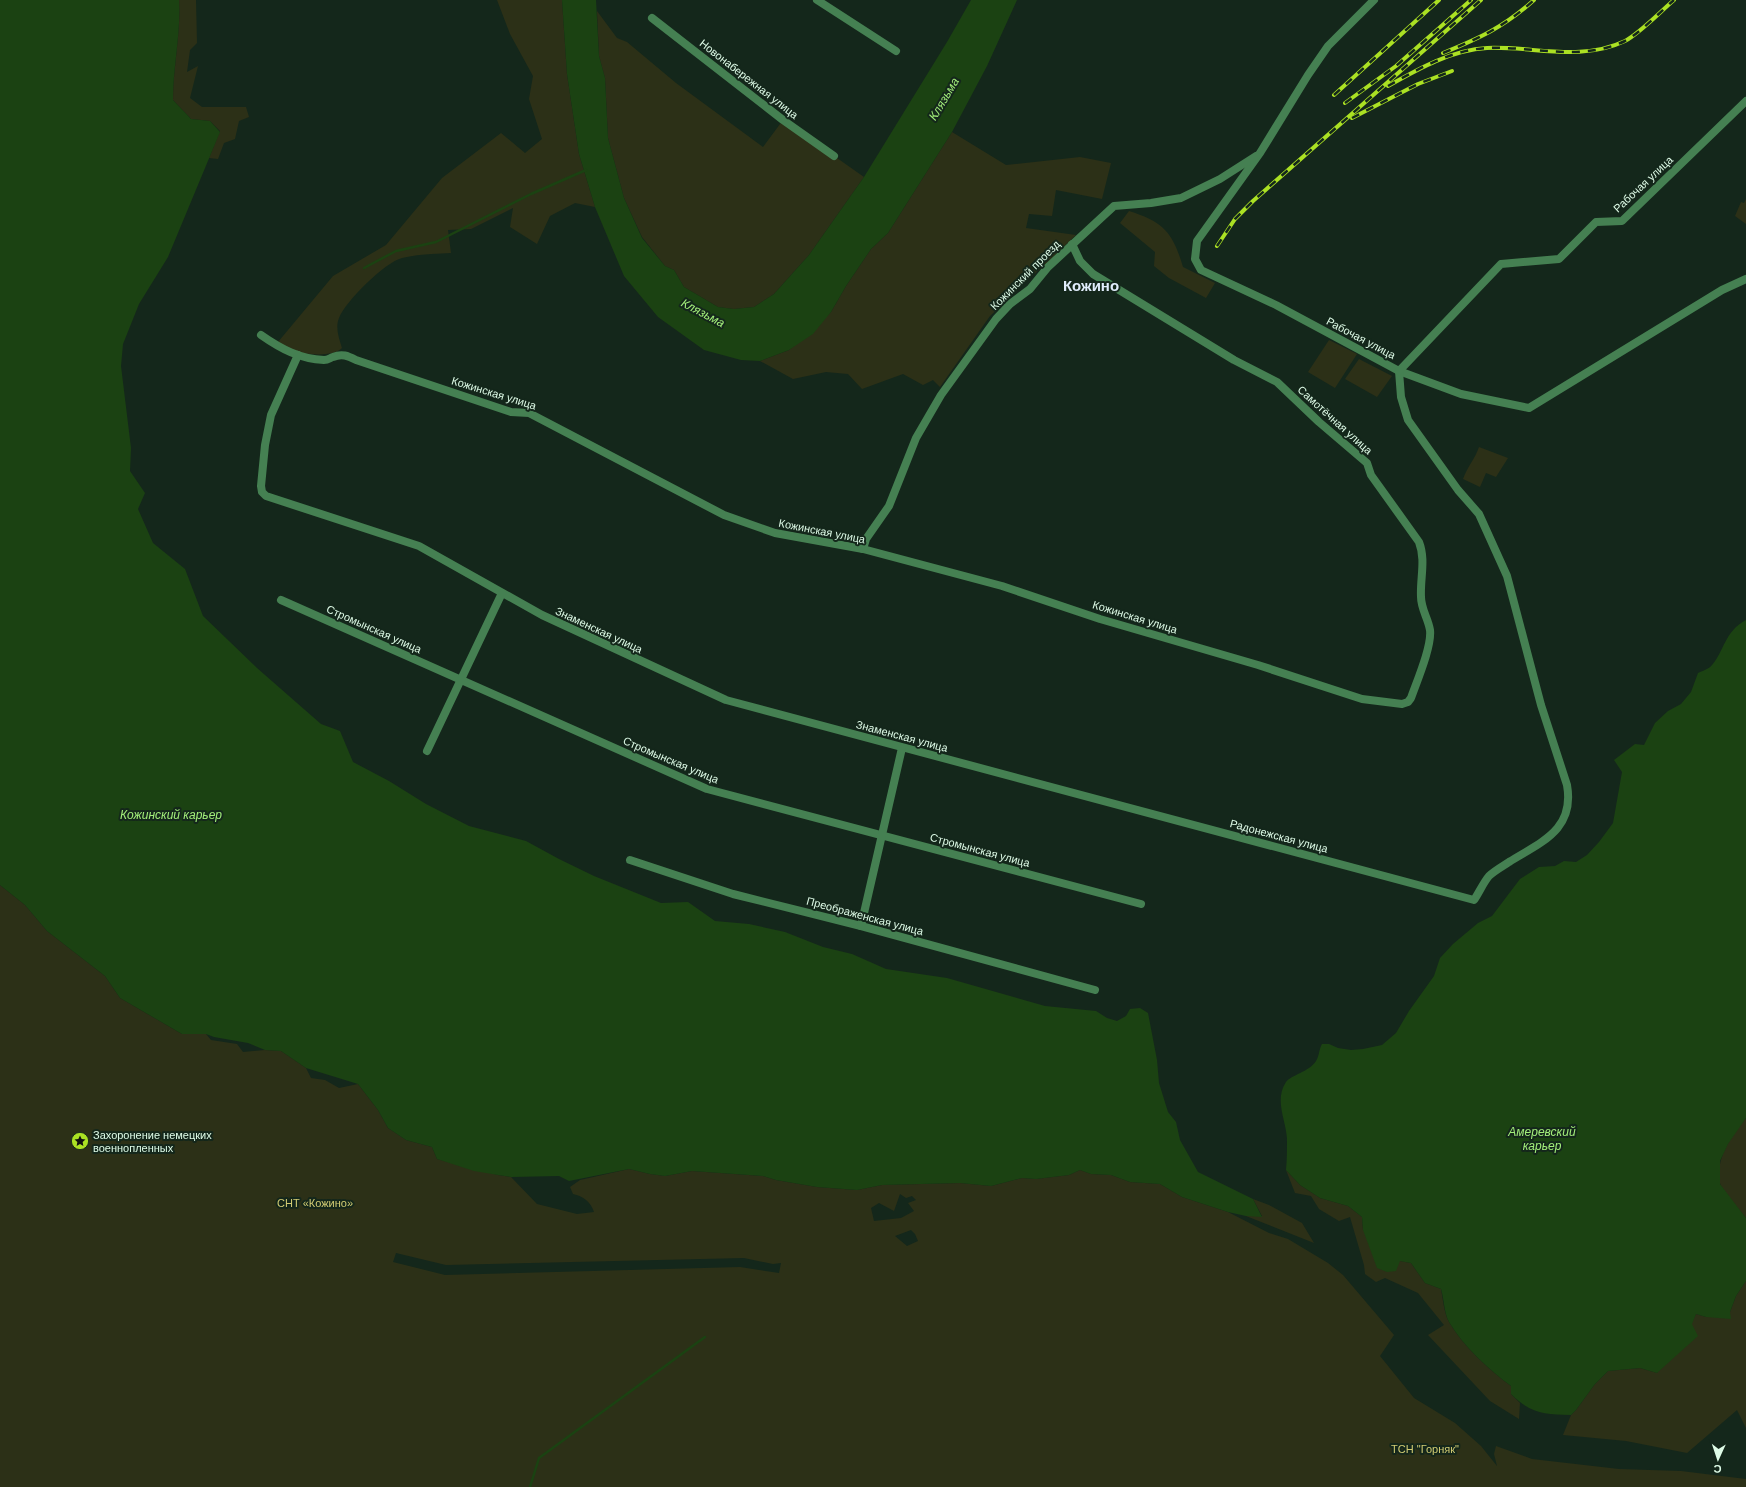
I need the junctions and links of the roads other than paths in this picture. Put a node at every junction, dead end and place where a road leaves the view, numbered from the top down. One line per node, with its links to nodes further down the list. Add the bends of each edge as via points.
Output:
1 (817, 0): 4 (street)
2 (1374, 0): 6 (street, Рабочая улица, via 1328,46)
3 (652, 18): 7 (street, Новонабережная улица, via 783,120)
4 (896, 51)
5 (1746, 101): 12 (street, Рабочая улица, via 1622,221 1596,222 1559,259 1501,264)
6 (1260, 153): 8 (street, Кожинский проезд, via 1220,179 1181,198 1114,206); 12 (street, Рабочая улица, via 1197,241 1195,259 1201,270 1276,305)
7 (834, 156)
8 (1072, 244): 13 (street, Кожинский проезд, via 1030,289 996,319 941,395 916,438 889,506 866,539); 17 (street, Самотёчная улица, via 1080,261 1093,274 1234,360 1277,382 1367,463 1371,475 1422,549 1421,597 1430,629 1430,640 1411,698)
9 (1746, 279): 12 (street, via 1722,290 1529,408 1461,394)
10 (261, 335): 11 (street, Кожинская улица, via 282,349)
11 (298, 355): 13 (street, Кожинская улица, via 327,360 344,354 511,412 530,413 724,516 775,533); 14 (street, Знаменская улица, via 271,415 265,444 262,492 266,496 419,546)
12 (1399, 371): 20 (street, Радонежская улица, via 1401,397 1408,420 1458,490 1479,514 1507,576 1541,705 1567,785 1569,806 1560,828 1489,876 1474,900)
13 (863, 549): 17 (street, Кожинская улица, via 1002,586 1100,619 1258,665 1362,699)
14 (502, 593): 16 (street); 18 (street, Знаменская улица, via 542,615 726,700)
15 (281, 600): 16 (street, Стромынская улица)
16 (460, 679): 19 (street); 21 (street, Стромынская улица, via 707,789)
17 (1402, 704)
18 (902, 748): 20 (street, Знаменская улица); 21 (street)
19 (427, 751)
20 (1078, 795)
21 (881, 835): 23 (street, Стромынская улица); 24 (street)
22 (630, 860): 24 (street, Преображенская улица, via 733,894)
23 (1141, 904)
24 (861, 926): 25 (street, Преображенская улица)
25 (1095, 990)

